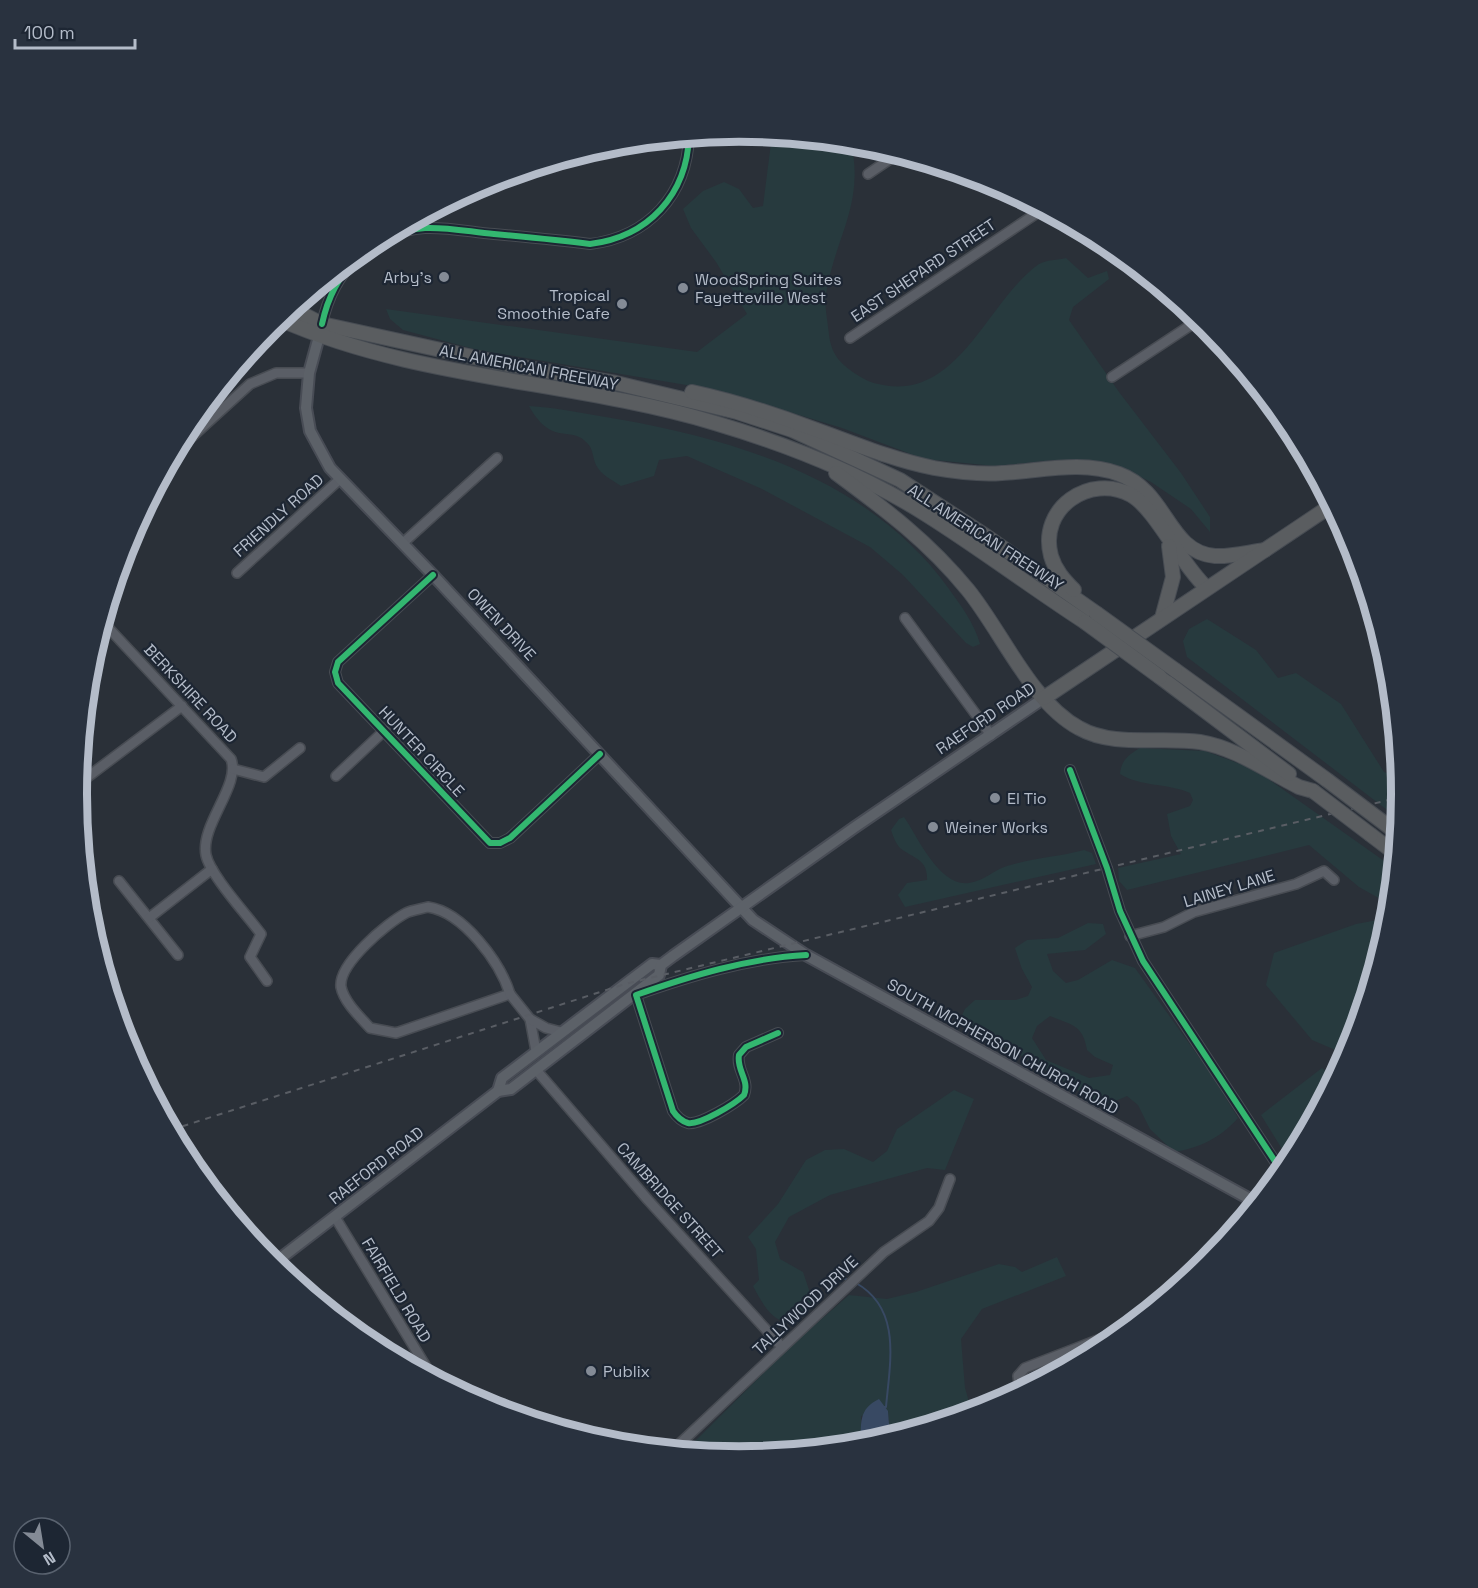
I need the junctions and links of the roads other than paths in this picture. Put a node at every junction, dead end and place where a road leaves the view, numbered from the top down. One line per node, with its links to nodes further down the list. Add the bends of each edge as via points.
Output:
1 (688, 144): 5 (street, via 683,170 671,196 651,219 614,241 590,243 442,229)
2 (889, 160): 3 (street)
3 (868, 174)
4 (1035, 213): 11 (street, EAST SHEPARD STREET)
5 (412, 230)
6 (340, 278): 10 (street, via 328,298)
7 (299, 314): 10 (highway)
8 (290, 322): 10 (highway)
9 (1191, 325): 13 (street)
10 (321, 330): 12 (main road, OWEN DRIVE); 14 (highway, ALL AMERICAN FREEWAY); 16 (highway, ALL AMERICAN FREEWAY, via 453,371 673,412 759,436)
11 (850, 338)
12 (309, 374): 15 (street, via 276,373 250,384); 18 (main road, OWEN DRIVE, via 305,394 310,431 322,456)
13 (1112, 377)
14 (616, 383): 21 (highway, via 684,391 746,405 875,452 933,468 974,474 1090,468 1112,472 1145,489); 27 (highway, ALL AMERICAN FREEWAY, via 737,412 792,430 900,480)
15 (197, 432)
16 (812, 456): 27 (highway, ALL AMERICAN FREEWAY, via 926,514); 31 (highway, via 886,508 930,548 976,600)
17 (497, 458): 22 (street)
18 (340, 479): 22 (main road, OWEN DRIVE); 24 (street, FRIENDLY ROAD)
19 (1326, 510): 23 (highway, RAEFORD ROAD)
20 (1167, 538): 26 (highway); 27 (highway, via 1146,508 1119,490 1081,491 1059,509 1050,531 1053,561); 29 (highway, via 1173,577)
21 (1182, 542): 23 (highway, via 1194,550 1218,556); 26 (highway)
22 (403, 543): 25 (main road, OWEN DRIVE)
23 (1265, 550): 26 (highway, RAEFORD ROAD)
24 (237, 573)
25 (433, 575): 33 (street, HUNTER CIRCLE, via 335,667 338,683); 36 (main road, OWEN DRIVE)
26 (1207, 588): 29 (highway, RAEFORD ROAD)
27 (1090, 617): 41 (highway, ALL AMERICAN FREEWAY, bridge, via 1160,677); 42 (highway, ALL AMERICAN FREEWAY, bridge, via 1175,670)
28 (905, 618): 34 (street)
29 (1162, 618): 31 (highway, RAEFORD ROAD)
30 (108, 628): 32 (street, BERKSHIRE ROAD)
31 (1044, 698): 34 (main road, RAEFORD ROAD); 41 (highway, via 1064,718 1093,734 1217,745)
32 (182, 706): 37 (street, BERKSHIRE ROAD, via 228,754); 40 (street)
33 (385, 730): 36 (street, HUNTER CIRCLE, via 485,840 495,844 510,838); 39 (street)
34 (991, 735): 47 (main road, RAEFORD ROAD)
35 (300, 748): 37 (street, via 264,777)
36 (600, 754): 47 (main road, OWEN DRIVE)
37 (232, 768): 44 (street, BERKSHIRE ROAD, via 206,840 206,856)
38 (1070, 770): 49 (street)
39 (336, 776)
40 (87, 777)
41 (1305, 787): 43 (highway, ALL AMERICAN FREEWAY, bridge)
42 (1390, 827)
43 (1389, 848)
44 (212, 869): 48 (street); 53 (street, BERKSHIRE ROAD, via 261,934 250,957)
45 (1334, 880): 49 (street, LAINEY LANE, via 1324,871 1296,884 1194,912 1164,927)
46 (119, 881): 48 (street)
47 (741, 906): 51 (main road, SOUTH MCPHERSON CHURCH ROAD, via 753,920); 52 (main road, RAEFORD ROAD)
48 (149, 918): 50 (street)
49 (1130, 936): 62 (street, via 1178,1018)
50 (178, 955)
51 (806, 955): 55 (street, via 778,956); 64 (main road, SOUTH MCPHERSON CHURCH ROAD)
52 (662, 965): 55 (main road, RAEFORD ROAD, via 659,975); 57 (main road, RAEFORD ROAD, via 652,964)
53 (267, 981)
54 (510, 994): 54 (street, via 506,979 465,926 442,909 428,907 406,913 352,956 341,978 346,998 370,1028 396,1033); 56 (street)
55 (636, 995): 58 (street, via 673,1111 689,1123 700,1121 744,1095 746,1084 738,1066 739,1055 746,1047); 60 (main road, RAEFORD ROAD)
56 (530, 1019): 57 (street); 59 (street)
57 (561, 1032): 59 (main road, RAEFORD ROAD)
58 (778, 1033)
59 (536, 1051): 61 (main road, RAEFORD ROAD, via 502,1078)
60 (537, 1071): 61 (main road, RAEFORD ROAD, via 511,1089); 68 (street, CAMBRIDGE STREET)
61 (498, 1091): 65 (main road, RAEFORD ROAD)
62 (1276, 1163)
63 (950, 1179): 68 (street, TALLYWOOD DRIVE, via 939,1208 929,1221 884,1252)
64 (1250, 1199)
65 (335, 1217): 66 (main road, RAEFORD ROAD); 69 (street, FAIRFIELD ROAD)
66 (281, 1258)
67 (1091, 1343): 70 (street, via 1025,1368 1018,1376)
68 (782, 1347): 71 (street, TALLYWOOD DRIVE)
69 (425, 1366)
70 (1019, 1383)
71 (680, 1443)

